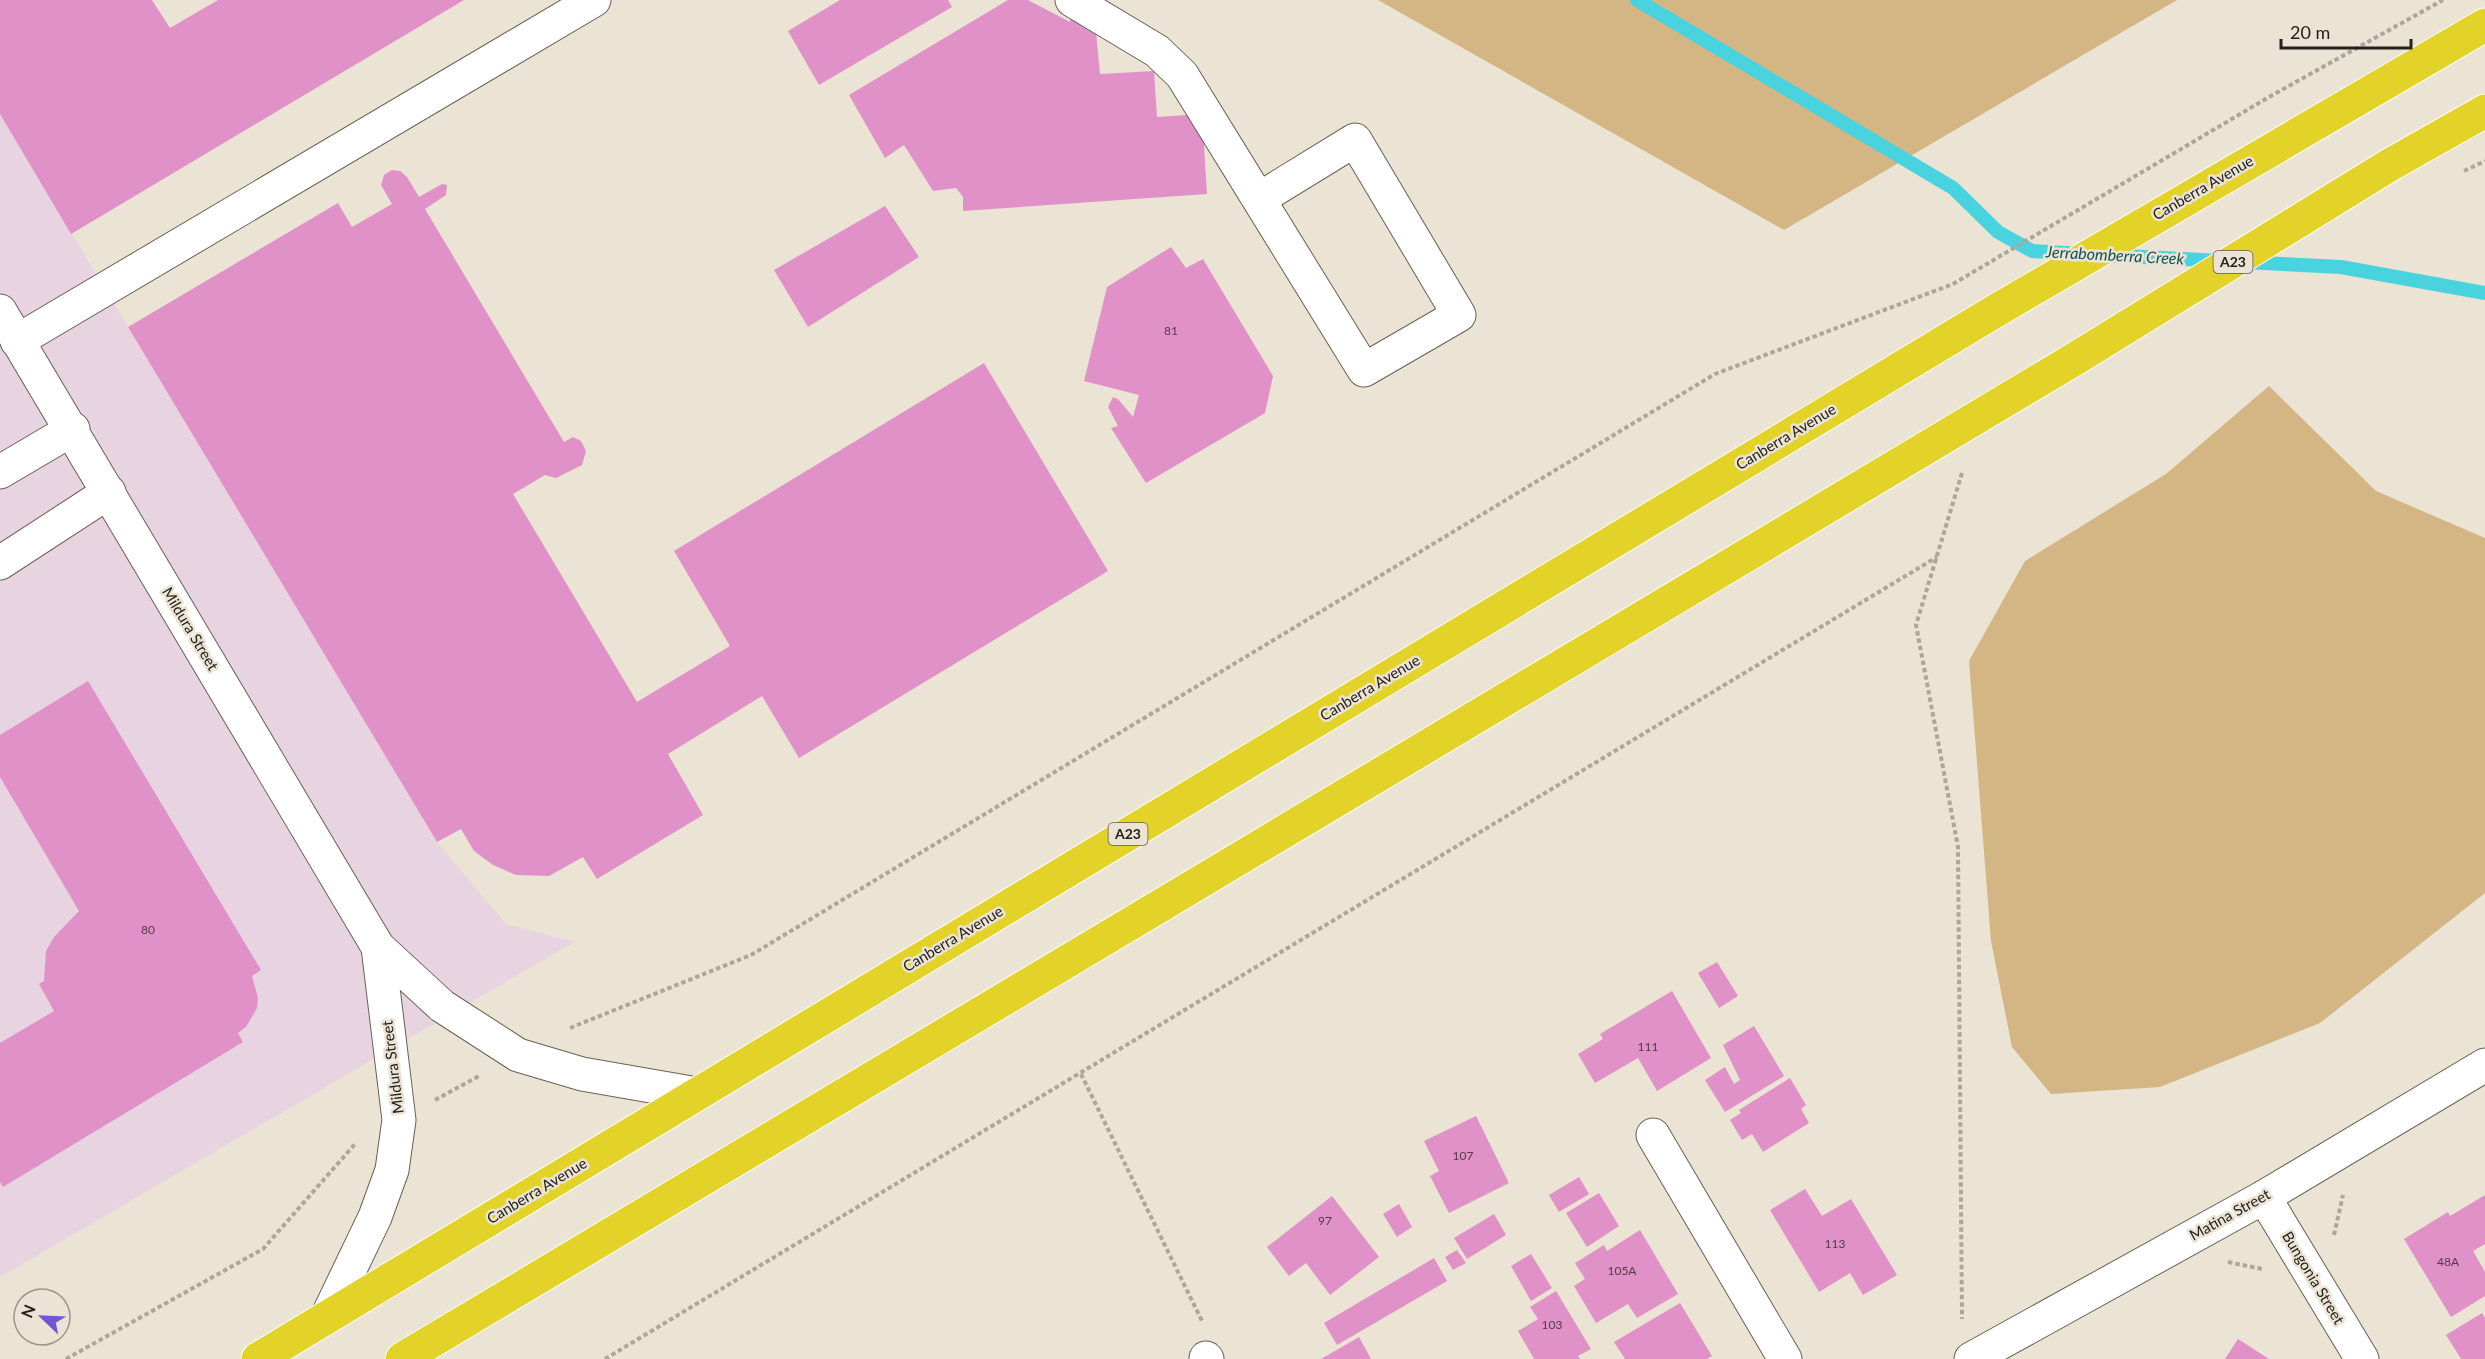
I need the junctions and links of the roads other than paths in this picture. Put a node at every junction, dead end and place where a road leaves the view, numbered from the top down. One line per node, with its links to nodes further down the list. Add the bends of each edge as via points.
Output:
1 (594, 0): 7 (street)
2 (1072, 0): 5 (street, via 1156,51 1182,75)
3 (2485, 25): 14 (highway, Canberra Avenue / A23, via 1997,310)
4 (2485, 111): 19 (highway, A23)
5 (1259, 199): 5 (street, via 1364,370 1460,315 1355,140)
6 (0, 311): 7 (street, Mildura Street)
7 (17, 341): 8 (street, Mildura Street)
8 (73, 429): 9 (street); 10 (street, Mildura Street)
9 (0, 472)
10 (109, 492): 11 (street); 12 (street, Mildura Street)
11 (0, 563)
12 (378, 948): 14 (street, Mildura Street, via 442,1006 518,1054 582,1074); 17 (street, Mildura Street, via 399,1120 392,1170 375,1217)
13 (2485, 1065): 16 (street, Matina Street)
14 (697, 1094): 17 (highway, Canberra Avenue / A23)
15 (1653, 1135): 20 (street)
16 (2264, 1197): 21 (street, Matina Street); 22 (street, Bungonia Street)
17 (327, 1317): 18 (highway, Canberra Avenue / A23)
18 (258, 1359)
19 (402, 1359)
20 (1785, 1359)
21 (1971, 1359)
22 (2362, 1359)

